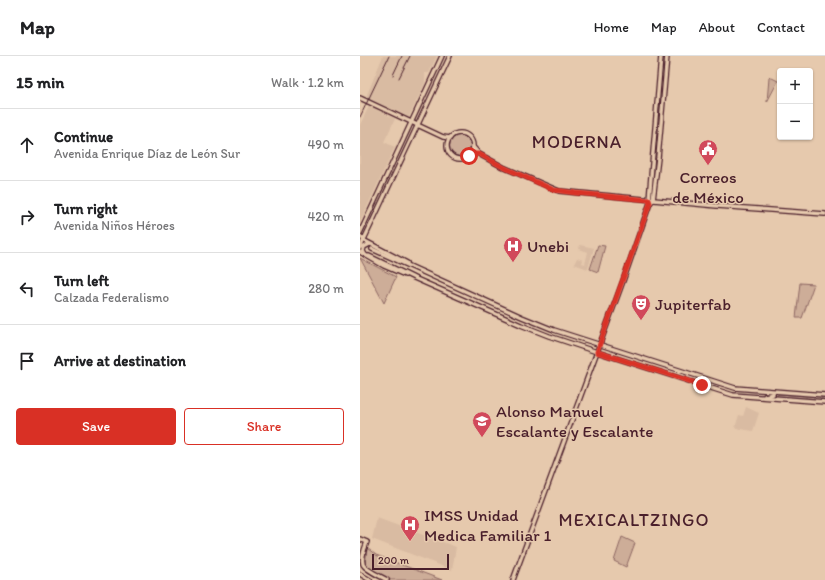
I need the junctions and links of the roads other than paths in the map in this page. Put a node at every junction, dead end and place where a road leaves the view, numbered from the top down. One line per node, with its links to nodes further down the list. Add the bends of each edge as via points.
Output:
1 (442, 56): 6 (main road)
2 (450, 56): 7 (main road)
3 (661, 56): 16 (main road)
4 (667, 56): 16 (main road, via 658,158)
5 (360, 98): 6 (main road)
6 (412, 122): 7 (main road); 18 (main road)
7 (417, 125): 8 (main road); 14 (main road)
8 (443, 137): 9 (main road); 10 (main road)
9 (450, 138): 10 (main road); 11 (main road, via 456,134 465,134 472,141)
10 (447, 145): 13 (main road, via 449,154 454,158 462,159)
11 (473, 147): 12 (main road); 13 (main road)
12 (479, 154): 13 (main road); 16 (main road, via 554,190)
13 (469, 156)
14 (396, 170): 15 (main road); 19 (main road)
15 (400, 174)
16 (651, 201): 17 (main road); 28 (main road)
17 (825, 214)
18 (360, 234): 19 (main road)
19 (364, 240): 20 (main road); 21 (main road)
20 (370, 244): 24 (main road, via 364,249); 25 (main road)
21 (360, 248)
22 (372, 249): 25 (main road)
23 (360, 252): 24 (main road)
24 (367, 256): 26 (main road)
25 (418, 270): 28 (main road, via 551,329)
26 (471, 303): 27 (main road); 29 (main road, via 545,335)
27 (491, 310)
28 (600, 345): 29 (main road); 32 (main road, via 735,388)
29 (597, 352): 31 (main road); 38 (main road)
30 (773, 394): 31 (main road)
31 (735, 395): 33 (main road)
32 (825, 395)
33 (825, 402)
34 (360, 539): 37 (main road, via 367,542 362,561 364,566)
35 (360, 574): 36 (main road)
36 (370, 580)
37 (387, 580)
38 (513, 580)

